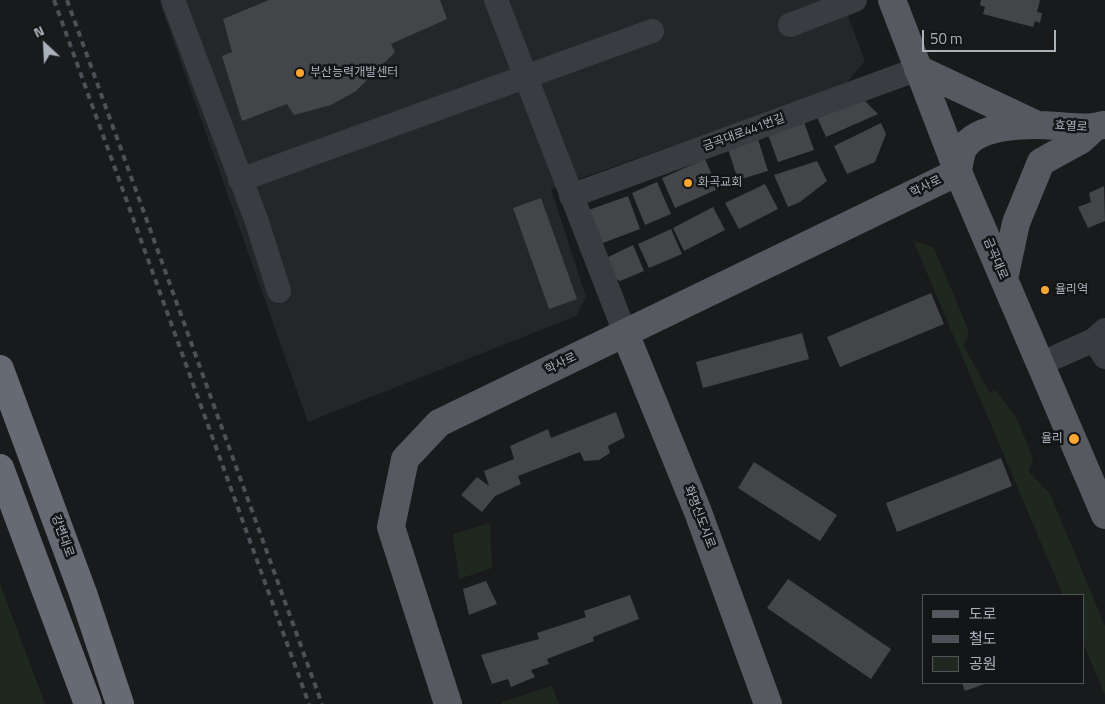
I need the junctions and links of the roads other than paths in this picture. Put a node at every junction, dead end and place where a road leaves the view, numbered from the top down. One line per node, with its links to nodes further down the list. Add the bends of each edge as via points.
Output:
1 (173, 0): 13 (street)
2 (496, 0): 8 (street)
3 (855, 0): 5 (street)
4 (892, 0): 7 (main road, 금곡대로)
5 (790, 25)
6 (652, 31): 8 (street)
7 (918, 69): 9 (main road); 12 (main road, 금곡대로); 14 (street, 금곡대로441번길)
8 (524, 78): 13 (street); 14 (street)
9 (1031, 125): 10 (main road, 효열로); 11 (main road, via 1045,138); 12 (main road, via 994,130 972,139 962,151)
10 (1100, 126): 11 (main road)
11 (1041, 162): 15 (main road, via 1016,223)
12 (958, 172): 15 (main road, 금곡대로); 17 (main road, 학사로)
13 (240, 180): 16 (street)
14 (571, 196): 17 (street)
15 (1004, 279): 19 (main road, 금곡대로)
16 (279, 291)
17 (625, 333): 25 (main road, 학사로, via 439,423 405,458 391,527); 26 (main road, 화명신도시로, via 698,512)
18 (1101, 342): 19 (street)
19 (1040, 364): 22 (main road, 금곡대로)
20 (0, 369): 24 (highway, 강변대로, via 83,593)
21 (0, 468): 23 (highway)
22 (1105, 515)
23 (88, 704)
24 (120, 704)
25 (448, 704)
26 (768, 704)

